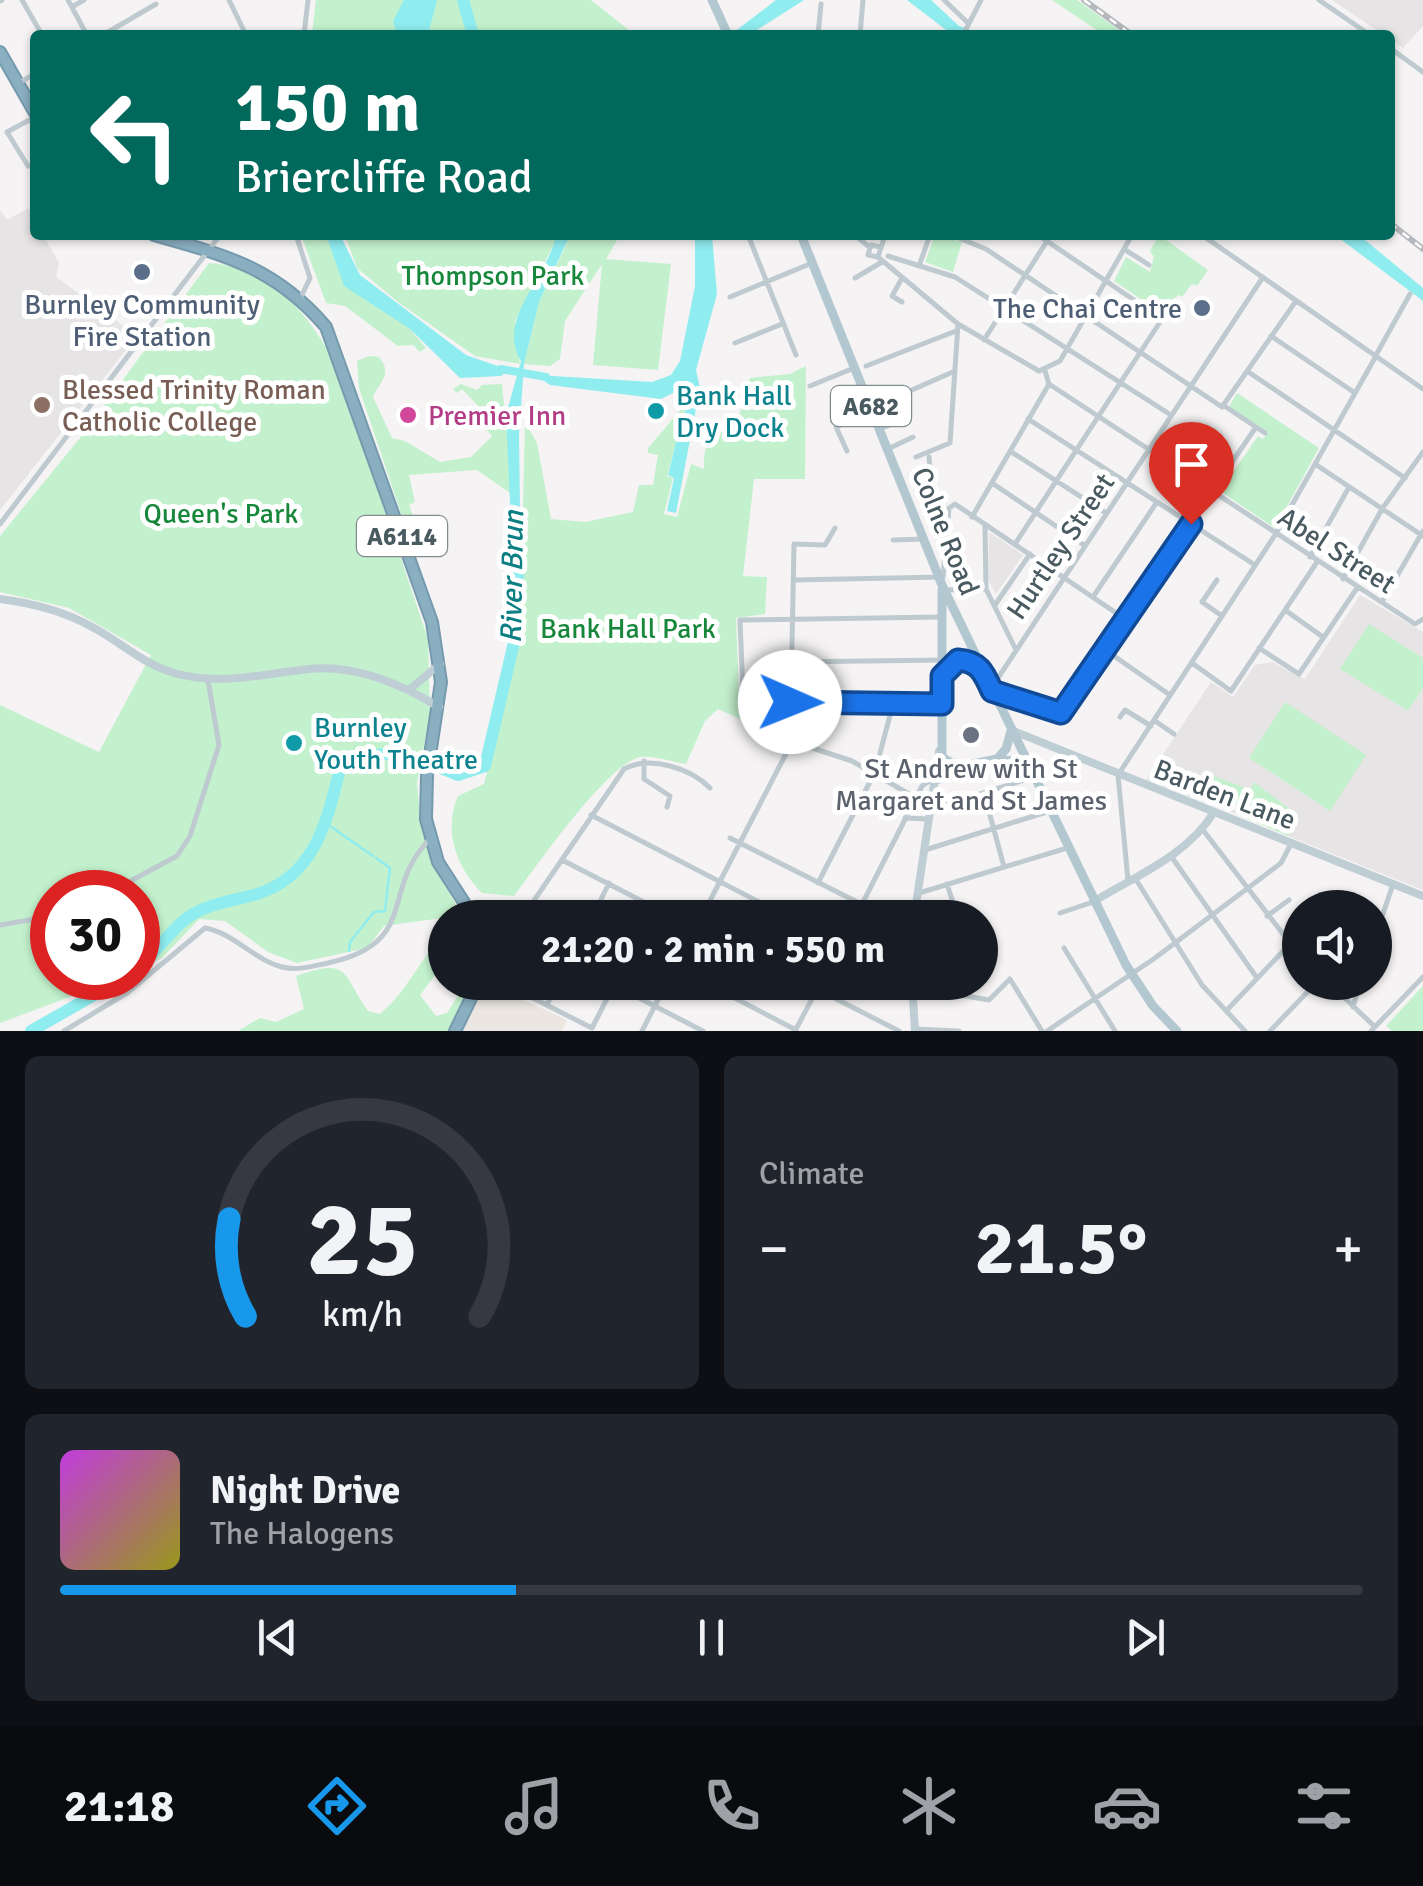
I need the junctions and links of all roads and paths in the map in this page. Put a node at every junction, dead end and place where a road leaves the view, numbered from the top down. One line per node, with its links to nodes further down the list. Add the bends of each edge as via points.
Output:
1 (22, 0): 14 (street)
2 (84, 0): 10 (street)
3 (229, 0): 17 (street)
4 (308, 0): 18 (street)
5 (863, 0): 21 (street)
6 (944, 0): 13 (street)
7 (981, 0): 13 (street)
8 (1320, 0): 23 (street)
9 (713, 3): 19 (main road)
10 (70, 4): 15 (street)
11 (156, 4): 16 (street)
12 (821, 4): 20 (street)
13 (968, 24): 22 (street)
14 (39, 30)
15 (84, 30)
16 (112, 30)
17 (244, 30)
18 (305, 30)
19 (726, 30)
20 (818, 30)
21 (860, 30)
22 (965, 30)
23 (1363, 30)
24 (0, 52): 28 (highway)
25 (1395, 52): 26 (street)
26 (1423, 72)
27 (30, 77): 28 (street)
28 (18, 83): 29 (highway)
29 (30, 106)
30 (30, 118): 31 (street, via 8,132)
31 (28, 166)
32 (171, 240): 47 (highway, A6114)
33 (216, 240): 47 (street)
34 (298, 240): 60 (street, via 310,278)
35 (750, 240): 58 (street)
36 (803, 240): 50 (main road, Colne Road / A682)
37 (861, 240): 44 (street)
38 (883, 240): 45 (street)
39 (928, 240): 52 (street)
40 (964, 240): 53 (street)
41 (1129, 240): 46 (street)
42 (1209, 240): 54 (street)
43 (1047, 241): 53 (street); 57 (street)
44 (868, 246): 45 (street); 49 (street, via 868,255)
45 (880, 247): 49 (street)
46 (1124, 249): 51 (street); 57 (street)
47 (208, 251): 60 (highway, A6114, via 271,276); 117 (street)
48 (888, 256): 52 (street)
49 (880, 260): 55 (street); 56 (street)
50 (812, 263): 58 (street); 75 (main road, Colne Road / A682)
51 (1149, 264)
52 (919, 266): 64 (street, via 955,277)
53 (1025, 274): 64 (street); 65 (street)
54 (1263, 277): 62 (street); 82 (street, Hurtley Street)
55 (855, 278)
56 (902, 278): 63 (street, via 892,296); 67 (street)
57 (1105, 281): 65 (street); 72 (street, via 1162,319)
58 (766, 282): 61 (street); 66 (street)
59 (1410, 294): 74 (street)
60 (301, 297): 156 (highway, A6114, via 326,327 341,360 432,622)
61 (730, 297)
62 (1296, 301): 68 (street); 74 (street)
63 (902, 302)
64 (1004, 308): 69 (street); 71 (street)
65 (1086, 316): 71 (street); 72 (street)
66 (782, 324): 70 (street); 73 (street)
67 (957, 327): 69 (street); 75 (street); 76 (street)
68 (1272, 336): 78 (street); 84 (street)
69 (984, 341): 77 (street)
70 (735, 344)
71 (1068, 349): 77 (street); 79 (street)
72 (1141, 351): 79 (street); 82 (street)
73 (796, 355)
74 (1376, 356): 83 (street); 84 (street)
75 (861, 367): 81 (street); 87 (main road, Colne Road / A682)
76 (955, 371): 85 (street); 103 (street, via 950,442)
77 (1045, 371): 80 (street)
78 (1247, 372): 86 (street); 94 (street)
79 (1121, 383): 88 (street); 89 (street)
80 (1049, 384): 89 (street, Abel Street); 91 (street)
81 (810, 386)
82 (1191, 386): 86 (street); 88 (street, Hurtley Street)
83 (1423, 389)
84 (1354, 393): 94 (street)
85 (887, 400)
86 (1223, 406): 92 (street)
87 (873, 410): 93 (main road, Colne Road / A682); 101 (street, via 836,427)
88 (1171, 415): 100 (street, Hurtley Street)
89 (1099, 416): 99 (street); 100 (street, Abel Street)
90 (908, 417): 93 (street)
91 (1028, 420): 98 (street); 99 (street)
92 (1256, 427): 95 (street); 111 (street)
93 (880, 429): 97 (main road, Colne Road / A682)
94 (1334, 429): 105 (street); 106 (street)
95 (1265, 433)
96 (913, 437): 97 (street)
97 (888, 449): 124 (main road, Colne Road / A682)
98 (1010, 450): 107 (street); 109 (street)
99 (1077, 450): 107 (street); 108 (street)
100 (1148, 450): 108 (street, Hurtley Street); 111 (street, Abel Street)
101 (847, 451)
102 (1423, 452): 106 (street)
103 (916, 457)
104 (929, 458): 121 (street, via 932,492)
105 (1315, 464): 110 (street); 122 (street)
106 (1404, 478): 113 (street)
107 (1057, 481): 114 (street); 115 (street)
108 (1126, 482): 112 (street); 115 (street, Hurtley Street)
109 (992, 484): 114 (street); 116 (street)
110 (1349, 487): 113 (street); 129 (street)
111 (1212, 492): 118 (street); 122 (street, Abel Street)
112 (1157, 502): 118 (street); 139 (street)
113 (1382, 509): 123 (street); 135 (street)
114 (1036, 513): 126 (street); 127 (street)
115 (1106, 513): 127 (street, Hurtley Street)
116 (972, 517): 119 (street); 121 (street, via 955,504 948,508)
117 (0, 524)
118 (1191, 524): 131 (street); 148 (street)
119 (984, 526): 126 (street); 138 (street)
120 (835, 528): 133 (street, via 825,546 794,544)
121 (948, 529): 136 (street)
122 (1275, 534): 129 (street, Abel Street); 131 (street)
123 (1422, 534): 141 (street)
124 (923, 539): 125 (street); 136 (main road, Colne Road / A682)
125 (893, 540)
126 (1016, 544): 128 (street)
127 (1084, 545): 132 (street, Hurtley Street)
128 (1030, 554): 132 (street); 142 (street)
129 (1310, 557): 130 (street, Abel Street)
130 (1317, 562): 135 (street, Abel Street); 143 (street)
131 (1255, 565): 144 (street)
132 (1063, 577): 139 (street); 150 (street, Hurtley Street)
133 (792, 580): 136 (street); 146 (street)
134 (1217, 580): 144 (street, via 1202,602)
135 (1343, 580): 137 (street, Abel Street)
136 (941, 584): 138 (street); 145 (main road, A682); 157 (main road, Colne Road / A682)
137 (1357, 588): 141 (street, Abel Street); 149 (street)
138 (986, 589): 142 (street)
139 (1093, 597): 148 (street)
140 (0, 599): 159 (street, via 58,612 147,663)
141 (1381, 603): 147 (street, Abel Street, via 1415,624)
142 (994, 605): 150 (street)
143 (1284, 610): 149 (street); 151 (street)
144 (1222, 616): 155 (street)
145 (941, 617): 146 (street); 153 (main road, A682)
146 (790, 618): 154 (street); 171 (street, via 740,620 744,716)
147 (1423, 618)
148 (1125, 619): 152 (street)
149 (1324, 637): 151 (street, via 1299,674)
150 (1015, 648): 161 (street, Hurtley Street)
151 (1259, 648): 155 (street, via 1230,690)
152 (1104, 650): 161 (street, via 1061,713); 162 (street)
153 (942, 660): 154 (street); 158 (main road, A682)
154 (790, 662): 163 (street)
155 (1192, 663): 162 (street)
156 (440, 664): 160 (street); 166 (highway, A6114)
157 (982, 668): 158 (main road, via 958,660); 161 (main road, Colne Road / A682)
158 (942, 676): 165 (main road, A682)
159 (208, 680): 160 (street, via 312,668 358,672); 201 (street, via 219,745 190,836 177,856)
160 (410, 689): 166 (street)
161 (992, 690): 169 (main road, Colne Road / A682)
162 (1170, 695): 168 (street)
163 (790, 702): 164 (street); 171 (street)
164 (893, 704): 165 (street); 177 (street)
165 (942, 704): 172 (main road, A682)
166 (439, 706): 192 (highway, A6114, via 426,776)
167 (1120, 717): 168 (street, via 1127,708)
168 (1152, 723): 170 (street); 178 (street)
169 (1011, 730): 173 (main road); 175 (main road, Colne Road); 178 (street, Barden Lane)
170 (1174, 734)
171 (790, 744): 177 (street); 194 (street)
172 (940, 751): 176 (main road); 180 (street)
173 (996, 759): 175 (main road); 176 (main road)
174 (644, 762): 181 (street, via 693,773); 184 (street, via 644,779 670,796); 188 (street, via 624,769)
175 (1027, 763): 179 (main road)
176 (958, 767): 180 (street)
177 (876, 772): 183 (street); 205 (street)
178 (1118, 775): 187 (street, Barden Lane); 202 (street)
179 (1034, 778): 182 (street); 186 (main road)
180 (933, 782): 183 (street); 185 (street)
181 (710, 788)
182 (984, 793): 185 (street); 190 (street)
183 (916, 798): 185 (street); 189 (street)
184 (668, 807)
185 (929, 810): 189 (street); 197 (street)
186 (1050, 811): 190 (street); 196 (main road)
187 (1214, 812): 191 (street); 195 (street, Barden Lane)
188 (591, 816): 199 (street); 204 (street)
189 (906, 818): 219 (street)
190 (993, 828): 197 (street); 200 (street)
191 (1203, 830): 198 (street); 208 (street)
192 (431, 838): 212 (highway, A6114); 258 (street, via 416,853 386,936 372,950 297,969 280,967 205,928 127,992)
193 (730, 838): 194 (street)
194 (740, 843): 204 (street); 205 (street)
195 (1291, 844): 207 (street, Barden Lane); 208 (street, via 1281,863)
196 (1068, 848): 200 (street); 222 (main road)
197 (922, 851): 210 (street)
198 (1171, 856): 202 (street); 225 (street)
199 (562, 860): 203 (street); 213 (street)
200 (1004, 867): 206 (street)
201 (151, 870)
202 (1131, 879): 222 (street); 230 (street)
203 (609, 882): 214 (street); 215 (street)
204 (719, 882): 216 (street); 217 (street)
205 (818, 883): 218 (street)
206 (948, 884): 210 (street); 221 (street)
207 (1393, 884): 209 (street); 211 (street, Barden Lane)
208 (1247, 888): 225 (street); 226 (street)
209 (1391, 890)
210 (916, 894): 220 (street)
211 (1423, 896)
212 (462, 900)
213 (534, 900)
214 (600, 900)
215 (642, 900)
216 (710, 900)
217 (754, 900)
218 (852, 900)
219 (865, 900)
220 (916, 900)
221 (952, 900)
222 (1094, 902): 224 (street); 233 (main road)
223 (1282, 905): 226 (street)
224 (1060, 914)
225 (1212, 915): 230 (street); 235 (street)
226 (1267, 916): 229 (street)
227 (30, 920): 228 (street)
228 (0, 925)
229 (1282, 936)
230 (1176, 943): 233 (street); 254 (street)
231 (1064, 948): 247 (street)
232 (1282, 954): 235 (street)
233 (1131, 974): 247 (street); 267 (main road)
234 (1423, 977): 255 (street)
235 (1257, 978): 254 (street)
236 (998, 990): 265 (street, via 1010,979)
237 (471, 1000): 259 (highway)
238 (537, 1000): 251 (street)
239 (549, 1000): 251 (street)
240 (604, 1000): 256 (street)
241 (643, 1000): 252 (street)
242 (658, 1000): 252 (street)
243 (738, 1000): 262 (street)
244 (812, 1000): 262 (street)
245 (844, 1000): 263 (street)
246 (913, 1000): 257 (street)
247 (1095, 1000): 265 (street); 266 (street)
248 (1300, 1000): 269 (street)
249 (1347, 1000): 253 (street)
250 (1356, 1000): 253 (street)
251 (547, 1005): 256 (street)
252 (655, 1006): 260 (street); 261 (street)
253 (1354, 1007): 255 (street)
254 (1226, 1011): 268 (street)
255 (1373, 1029)
256 (591, 1030)
257 (915, 1030): 264 (street)
258 (64, 1031)
259 (456, 1031)
260 (642, 1031)
261 (702, 1031)
262 (796, 1031)
263 (899, 1031)
264 (959, 1031)
265 (1045, 1031)
266 (1115, 1031)
267 (1177, 1031)
268 (1245, 1031)
269 (1270, 1031)

